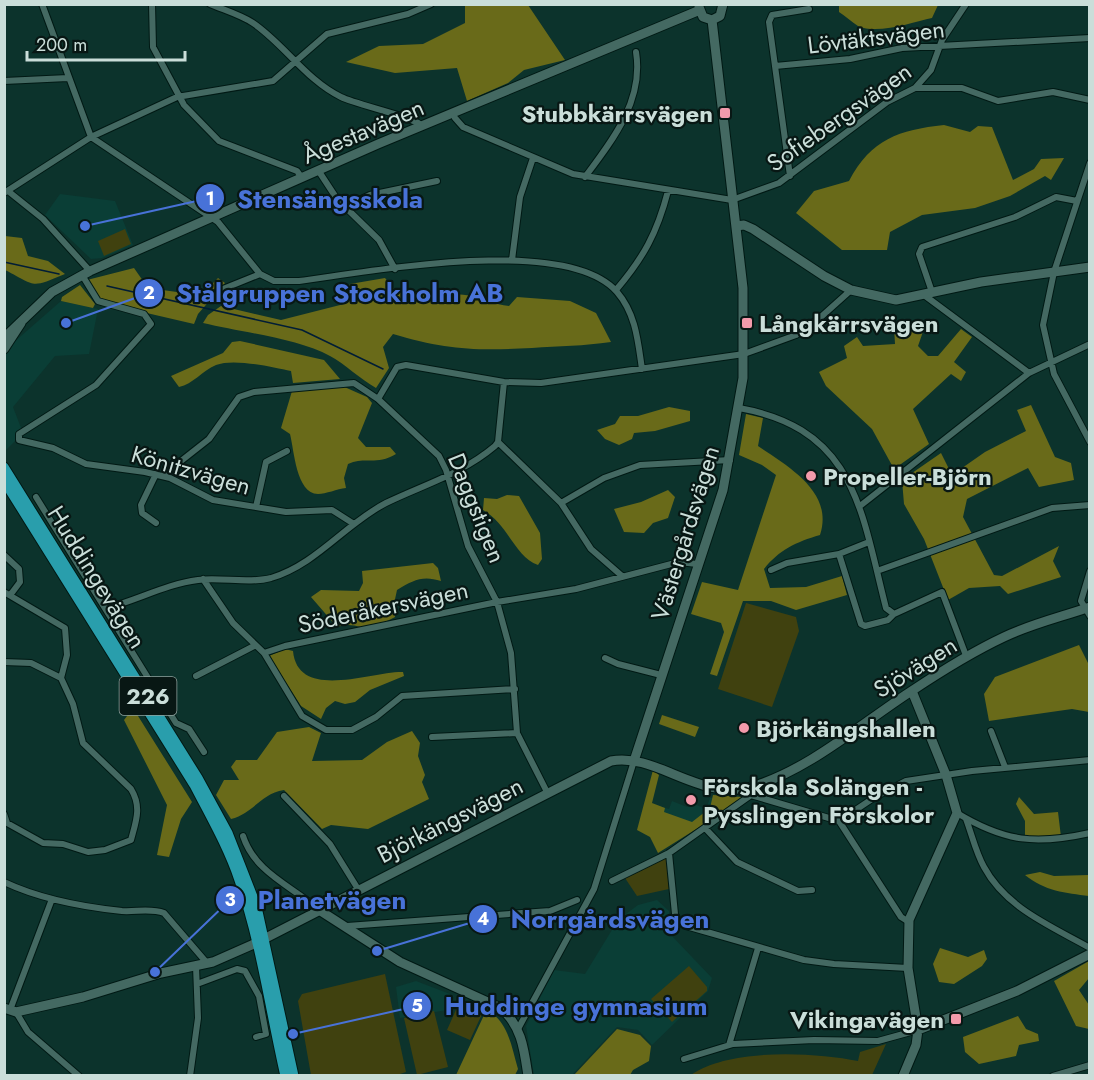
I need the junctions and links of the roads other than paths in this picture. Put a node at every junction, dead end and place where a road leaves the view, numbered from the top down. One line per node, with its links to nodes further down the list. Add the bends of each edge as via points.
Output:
1 (42, 4): 15 (street)
2 (152, 4): 18 (street, via 153,47)
3 (210, 4): 13 (street, via 252,23)
4 (723, 4): 9 (street, via 722,12)
5 (966, 4): 11 (street, Sofiebergsvägen)
6 (427, 5): 13 (street, via 408,14 327,34)
7 (699, 7): 9 (street, Ågestavägen, via 703,17); 21 (street, Ågestavägen)
8 (809, 9): 14 (street, via 770,18)
9 (712, 20): 32 (street, Västergårdsvägen)
10 (1089, 38): 11 (street, Lövtäktsvägen)
11 (939, 47): 14 (street, Lövtäktsvägen, via 902,48 850,59); 17 (street, Sofiebergsvägen, via 931,70)
12 (636, 52): 27 (street, via 635,85 623,123)
13 (295, 62): 18 (street, via 268,82); 21 (street, via 342,98 415,120)
14 (775, 66): 26 (street)
15 (68, 78): 16 (street); 22 (street)
16 (4, 81)
17 (915, 88): 19 (street, via 962,88 998,101 1053,92); 26 (street, Sofiebergsvägen, via 887,102)
18 (177, 97): 22 (street); 28 (street, via 219,141 297,171)
19 (1089, 100)
20 (455, 118): 23 (street, Sofiebergsvägen, via 463,128)
21 (422, 126): 25 (street, Ågestavägen)
22 (91, 137): 31 (street); 35 (street)
23 (533, 158): 27 (street, Sofiebergsvägen); 37 (street, via 520,197)
24 (1089, 163): 33 (street)
25 (318, 170): 28 (street, Ågestavägen); 34 (street)
26 (790, 176): 32 (street, Sofiebergsvägen, via 769,188)
27 (585, 177): 30 (street, Sofiebergsvägen)
28 (302, 178): 35 (street, Ågestavägen)
29 (437, 181): 34 (street, via 370,195)
30 (668, 191): 32 (street, Sofiebergsvägen); 43 (street, via 655,236)
31 (6, 192): 41 (street, via 43,219)
32 (732, 200): 36 (street, Västergårdsvägen)
33 (1077, 201): 40 (street); 46 (street, via 1056,197 1015,217 922,247 919,254)
34 (344, 207): 39 (street, via 379,240)
35 (210, 218): 41 (street, Ågestavägen); 42 (street)
36 (736, 226): 44 (street, via 753,229); 51 (street, Västergårdsvägen, via 743,288)
37 (512, 260): 39 (street); 43 (street, via 574,269)
38 (1089, 267): 40 (street)
39 (395, 269): 42 (street, via 283,282)
40 (1054, 272): 46 (street); 52 (street, via 1044,317)
41 (86, 273): 47 (street, Ågestavägen, via 52,292); 64 (street, Könitzvägen, via 98,301 144,314 151,324 96,385 19,434 19,440 53,448 86,464)
42 (260, 274): 45 (street)
43 (616, 290): 53 (street, via 633,316)
44 (851, 290): 46 (street, via 896,300); 51 (street, via 796,335)
45 (219, 291)
46 (928, 294): 54 (street)
47 (21, 322): 48 (street, Ågestavägen); 50 (street, Ågestavägen)
48 (4, 338)
49 (1089, 344): 52 (street)
50 (4, 349)
51 (744, 354): 53 (street); 57 (street, Västergårdsvägen)
52 (1050, 364): 54 (street); 58 (street, via 1066,400)
53 (642, 369): 55 (street, via 551,382)
54 (1029, 373): 70 (street)
55 (504, 382): 56 (street, via 406,364 398,367); 59 (street)
56 (378, 399): 64 (street, Daggstigen, via 348,381 238,397 209,439); 65 (street, Daggstigen, via 425,440 439,456)
57 (739, 408): 62 (street, Västergårdsvägen); 70 (street, via 793,424 822,443 841,468)
58 (1088, 433): 60 (street)
59 (498, 442): 65 (street); 68 (street)
60 (1089, 442)
61 (287, 452): 71 (street, via 266,462)
62 (730, 460): 68 (street, via 640,465 604,478); 77 (street, Västergårdsvägen)
63 (4, 467): 125 (main road, Huddingevägen / 226, via 211,801 246,875)
64 (159, 475): 71 (street, Könitzvägen, via 213,500); 72 (street, via 141,505 142,513)
65 (448, 477): 73 (street, via 386,503); 84 (street, Daggstigen, via 468,546)
66 (4, 481): 125 (main road, Huddingevägen / 226, via 194,785 238,878)
67 (36, 497): 85 (street, Huddingevägen)
68 (561, 503): 81 (street, via 591,549)
69 (1089, 505): 80 (street, via 1052,508)
70 (860, 506): 74 (street)
71 (256, 507): 73 (street, Könitzvägen, via 286,512 332,510)
72 (156, 523)
73 (354, 524): 82 (street, via 316,556 270,578)
74 (869, 542): 75 (street); 80 (street)
75 (839, 554): 78 (street, via 787,563); 87 (street, via 861,624 888,620)
76 (4, 555): 83 (street, via 19,569 20,582)
77 (697, 564): 81 (street, Söderåkersvägen, via 679,562); 93 (street, Västergårdsvägen)
78 (771, 570)
79 (1089, 570): 86 (street, via 1081,601)
80 (877, 571): 87 (street, via 886,608)
81 (622, 576): 84 (street, Söderåkersvägen, via 576,589)
82 (203, 579): 85 (street); 88 (street)
83 (8, 593): 95 (street, via 65,628 67,655)
84 (496, 602): 90 (street, Söderåkersvägen, via 285,646); 96 (street, Daggstigen, via 512,658)
85 (107, 608): 101 (street, Huddingevägen, via 176,723 189,729)
86 (1088, 610): 97 (street, Sjövägen, via 1005,636)
87 (894, 614): 89 (street, via 942,592)
88 (254, 646): 90 (street); 94 (street)
89 (965, 653)
90 (264, 654): 96 (street, via 302,716 326,730 352,730 402,696)
91 (605, 658): 93 (street)
92 (4, 662): 95 (street, via 31,663)
93 (661, 675): 103 (street, Västergårdsvägen)
94 (196, 676)
95 (61, 678): 109 (street, via 73,704 83,743 136,797 138,814 131,840 94,852 47,844 7,823)
96 (515, 689): 99 (street, Daggstigen)
97 (912, 691): 103 (street, Sjövägen, via 783,775 750,788 716,789); 105 (street)
98 (991, 730): 104 (street)
99 (517, 733): 100 (street); 106 (street, Daggstigen)
100 (432, 737)
101 (204, 752)
102 (1089, 760): 104 (street)
103 (634, 761): 106 (street, Björkängsvägen, via 611,761); 134 (street, Västergårdsvägen, via 594,889)
104 (1005, 767): 105 (street)
105 (946, 775): 108 (street); 111 (street, via 906,781)
106 (548, 792): 118 (street, Björkängsvägen)
107 (284, 796): 118 (street, via 330,844)
108 (957, 813): 110 (street); 123 (street)
109 (4, 814)
110 (966, 819): 113 (street, via 1030,842); 127 (street, via 983,866 1014,904)
111 (839, 821): 112 (street, via 751,795); 123 (street, via 901,917)
112 (705, 828): 115 (street); 119 (street, via 747,868 798,891)
113 (1089, 833)
114 (243, 836): 122 (street, via 248,851 272,876)
115 (669, 853): 116 (street); 126 (street, via 677,920)
116 (612, 881)
117 (4, 882): 120 (street)
118 (358, 889): 122 (street, Björkängsvägen)
119 (812, 890)
120 (52, 899): 129 (street, via 164,913); 133 (street)
121 (577, 900): 124 (street, via 550,910)
122 (319, 910): 124 (street); 125 (street, Björkängsvägen)
123 (909, 922): 131 (street)
124 (347, 926): 134 (street, via 400,962 495,1004)
125 (260, 940): 129 (street, Björkängsvägen); 142 (main road, Huddingevägen / 226); 143 (main road, Huddingevägen / 226)
126 (758, 948): 131 (street, via 834,964); 137 (street)
127 (1089, 948)
128 (1089, 954): 135 (street, via 1017,991)
129 (207, 963): 130 (street, Björkängsvägen)
130 (196, 966): 132 (street); 133 (street, Björkängsvägen)
131 (908, 968): 135 (street)
132 (197, 984): 136 (street, via 237,969 245,970 259,996 265,1024 266,1034); 141 (street, via 198,1017)
133 (10, 1010): 140 (street, via 28,1032)
134 (518, 1029): 144 (street)
135 (918, 1030): 137 (street, via 878,1041); 145 (street)
136 (256, 1037)
137 (729, 1045): 138 (street)
138 (684, 1059)
139 (1089, 1065): 146 (street)
140 (79, 1076)
141 (190, 1076)
142 (285, 1076)
143 (294, 1076)
144 (528, 1076)
145 (903, 1076)
146 (1053, 1076)

